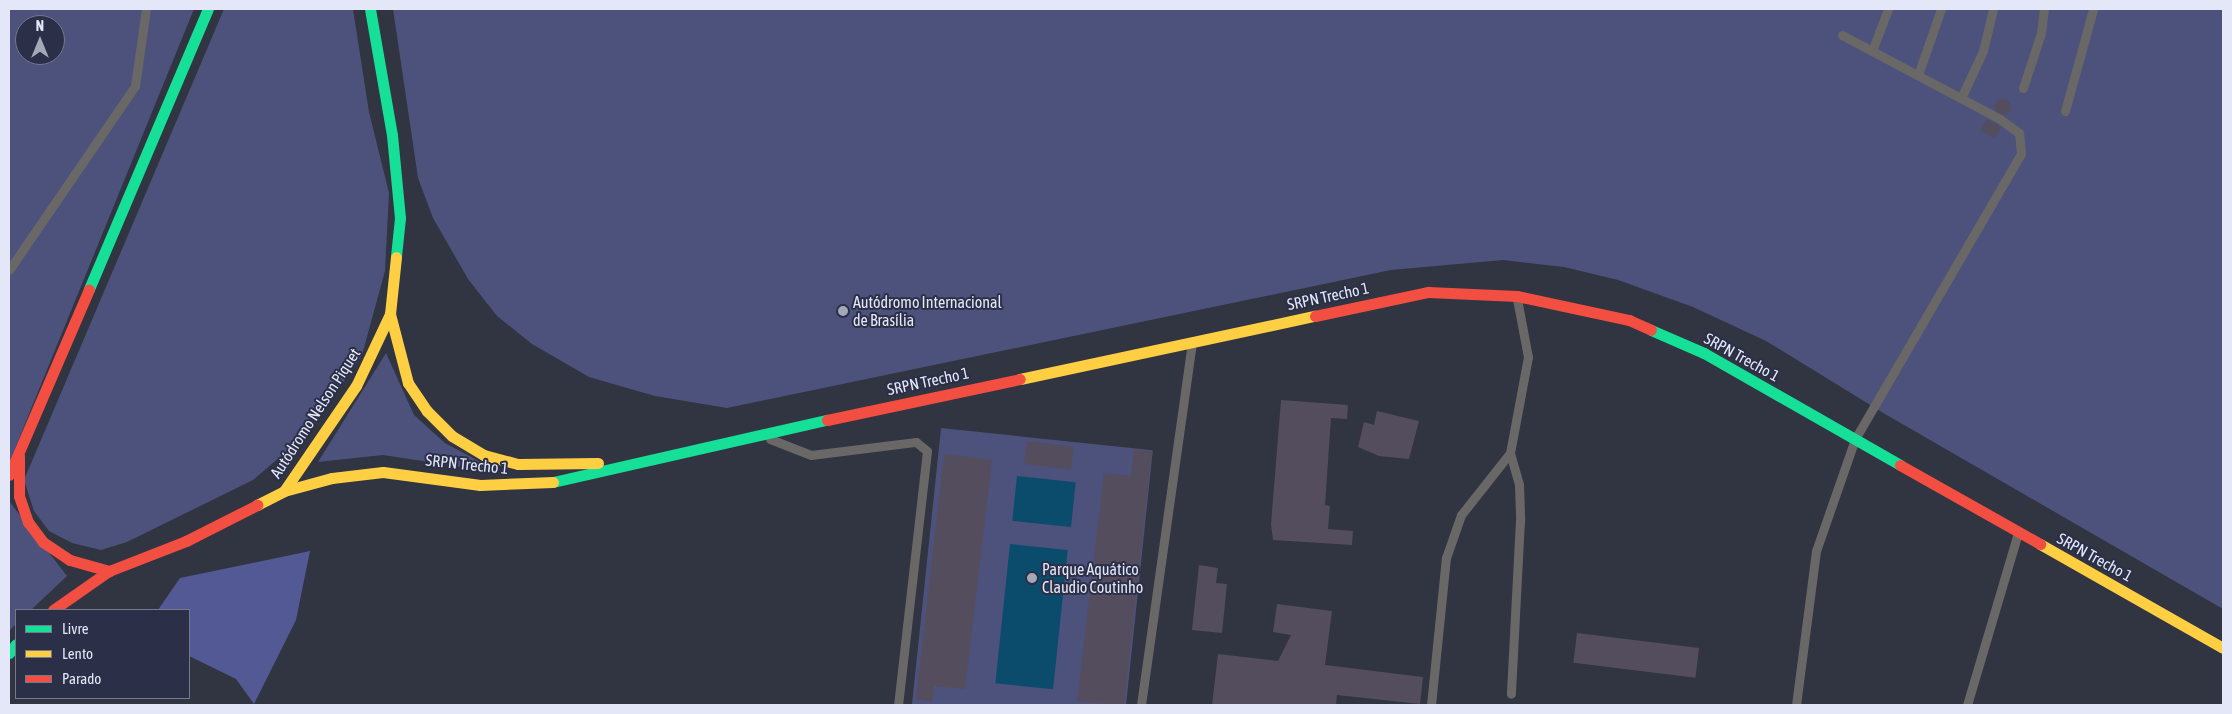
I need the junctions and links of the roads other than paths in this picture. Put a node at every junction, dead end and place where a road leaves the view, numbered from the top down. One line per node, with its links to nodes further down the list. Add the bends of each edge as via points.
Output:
1 (146, 9): 15 (lane, via 135,86)
2 (208, 9): 21 (main road)
3 (370, 9): 17 (main road, Autódromo Nelson Piquet, via 392,135 400,218)
4 (1888, 9): 10 (lane)
5 (1941, 9): 11 (lane)
6 (1993, 9): 13 (lane, via 1983,51)
7 (2044, 9): 12 (lane, via 2041,33)
8 (2093, 9): 14 (lane)
9 (1842, 35): 10 (lane)
10 (1872, 51): 11 (lane)
11 (1918, 75): 13 (lane)
12 (2023, 88)
13 (1961, 98): 20 (lane, via 2019,133 2022,144 2016,165)
14 (2065, 111)
15 (9, 270)
16 (1517, 296): 18 (main road, SRPN Trecho 1, via 1428,292); 20 (main road, SRPN Trecho 1, via 1629,320 1704,353); 22 (lane, via 1528,357)
17 (390, 314): 23 (main road, SRPN Trecho 1, via 408,383 422,404 452,436 484,455 527,464); 25 (main road, Autódromo Nelson Piquet, via 356,386)
18 (1193, 342): 19 (main road, SRPN Trecho 1); 32 (lane)
19 (758, 434): 23 (main road, SRPN Trecho 1); 31 (lane, via 811,455 916,442 927,451)
20 (1855, 439): 26 (main road, SRPN Trecho 1); 34 (lane, via 1816,551)
21 (18, 448): 24 (main road); 27 (main road, via 19,496 33,529 43,542 70,560)
22 (1510, 453): 30 (lane, via 1519,485 1520,520); 33 (lane, via 1461,515 1446,558)
23 (645, 459): 25 (main road, SRPN Trecho 1, via 568,482 524,486 383,472 332,478)
24 (9, 475)
25 (284, 491): 27 (main road, Autódromo Nelson Piquet, via 186,541)
26 (2018, 532): 29 (main road, SRPN Trecho 1); 35 (lane)
27 (109, 571): 28 (main road, Autódromo Nelson Piquet)
28 (54, 609)
29 (2223, 648)
30 (1511, 694)
31 (898, 705)
32 (1141, 705)
33 (1431, 705)
34 (1796, 705)
35 (1967, 705)

